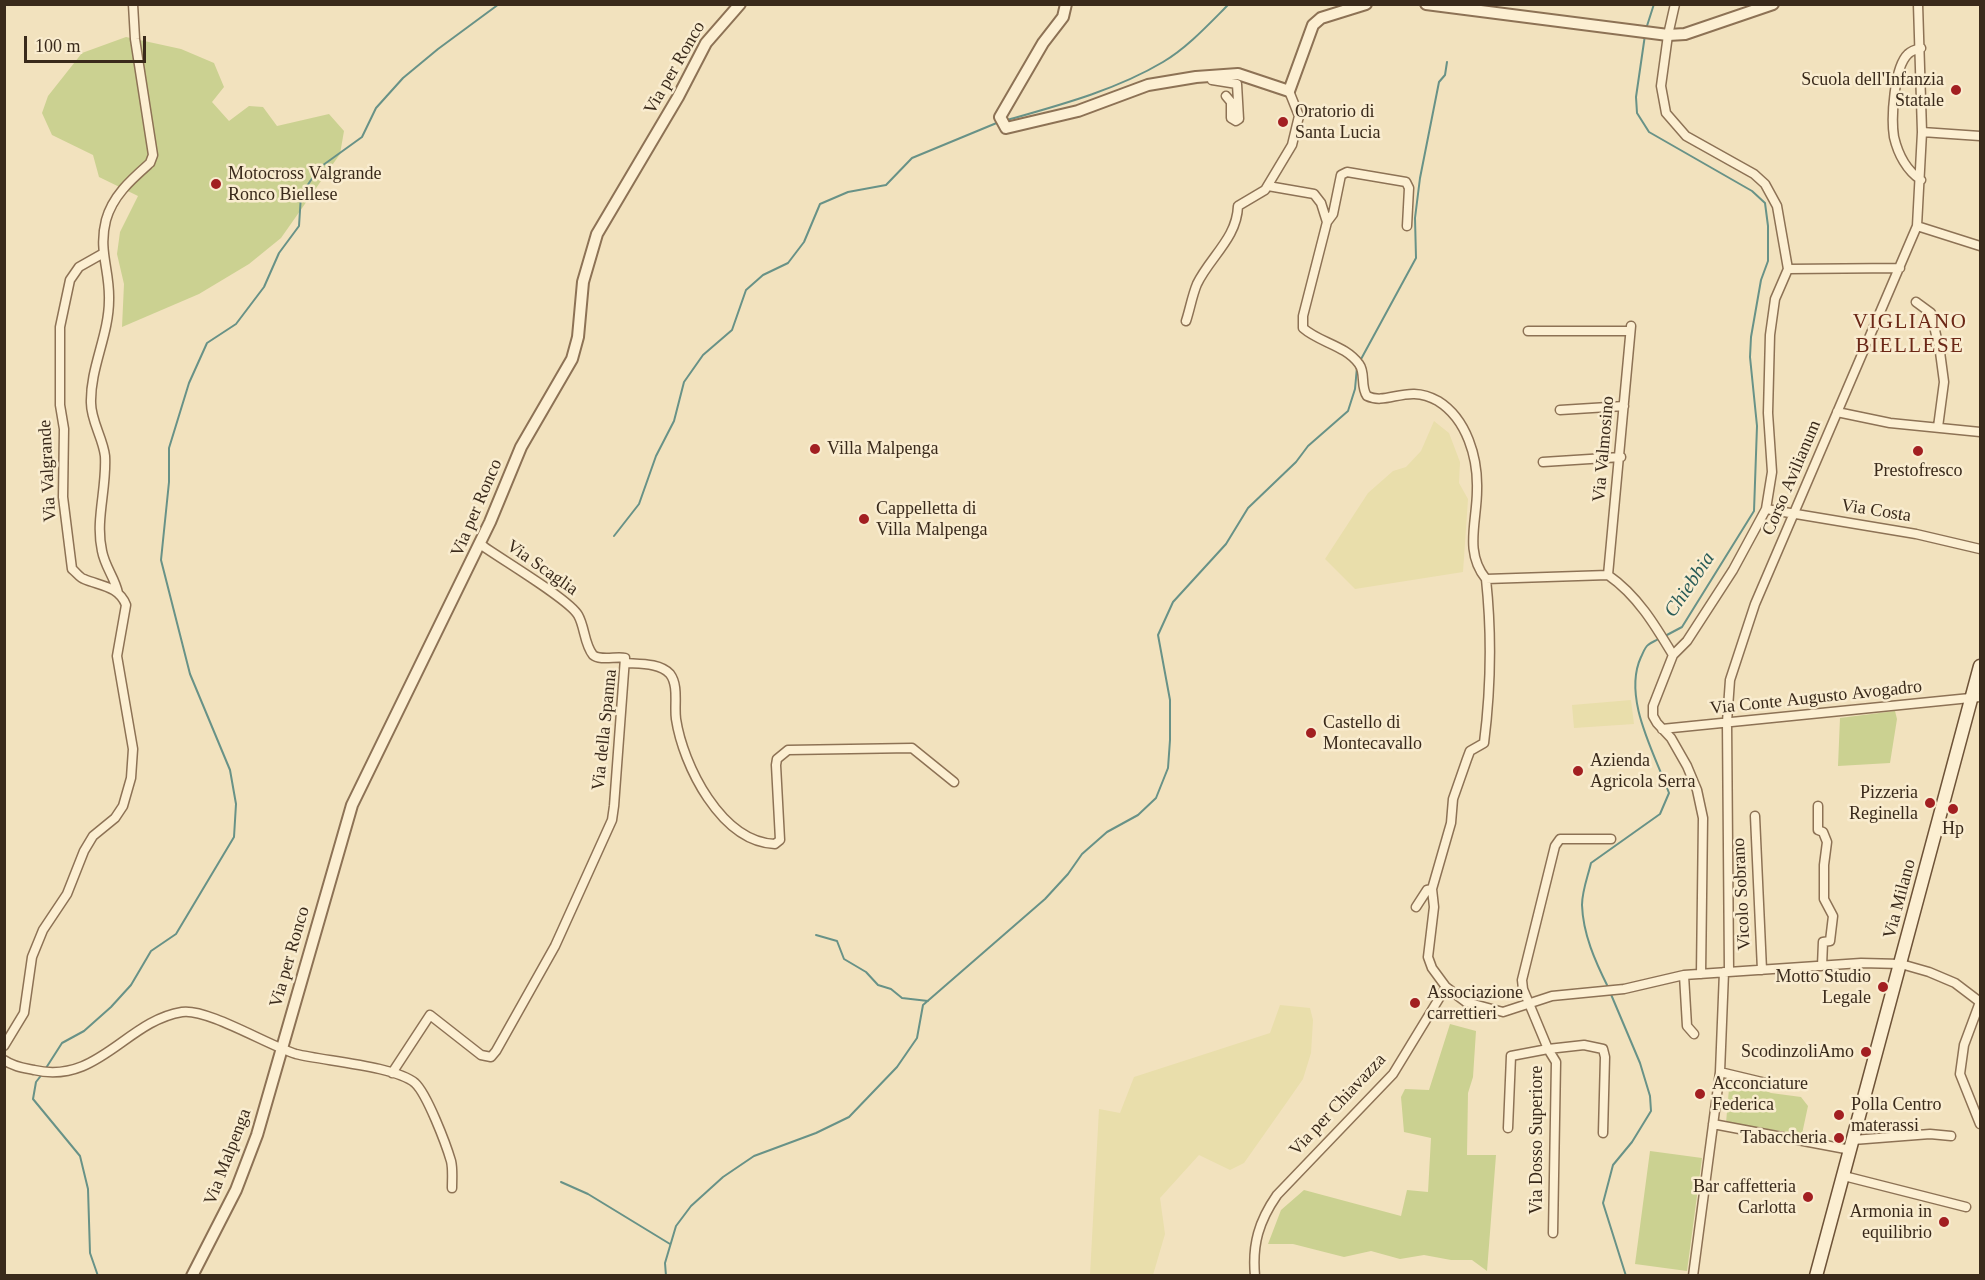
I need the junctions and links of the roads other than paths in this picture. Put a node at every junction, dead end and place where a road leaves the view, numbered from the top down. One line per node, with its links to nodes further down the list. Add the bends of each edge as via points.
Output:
1 (133, 4): 22 (street, via 153,155 115,198 106,218)
2 (740, 4): 37 (street, Via per Ronco, via 706,43 597,234 583,282 572,359 521,447)
3 (1066, 4): 11 (street, via 1063,17 1043,43 1002,122 1010,129 1078,111 1148,85)
4 (1426, 4): 9 (street)
5 (1675, 4): 9 (street)
6 (1773, 4): 9 (street, via 1685,34)
7 (1918, 4): 10 (street, Corso Avilianum)
8 (1363, 5): 12 (street, via 1321,18 1313,25)
9 (1668, 35): 24 (street, via 1661,86 1666,113 1686,136 1765,184 1777,206)
10 (1921, 48): 14 (street, Corso Avilianum); 16 (street, via 1908,54 1900,68 1894,137 1910,172)
11 (1196, 77): 12 (street, via 1238,74); 13 (street, via 1198,81 1237,84 1236,121 1231,118 1231,102)
12 (1290, 91): 17 (street, via 1298,111 1297,130)
13 (1226, 96)
14 (1922, 132): 15 (street); 16 (street, Corso Avilianum)
15 (1980, 135)
16 (1921, 180): 20 (street, Corso Avilianum)
17 (1269, 186): 18 (street, via 1314,194); 26 (street, via 1238,207 1238,219 1197,284)
18 (1327, 222): 19 (street, via 1333,214 1341,175 1347,172 1406,182); 40 (street, via 1302,324 1306,331 1331,342 1358,363 1367,396 1383,398 1409,392 1424,395 1447,407 1465,431 1478,491 1472,532 1474,558)
19 (1407, 226)
20 (1917, 226): 21 (street); 23 (street, Corso Avilianum)
21 (1980, 246)
22 (102, 254): 41 (street, via 110,302 91,403 105,454 102,551); 41 (street, Via Valgrande, via 79,267 70,280 60,327 63,497 72,569 84,579 97,581)
23 (1900, 268): 24 (street); 30 (street, Corso Avilianum)
24 (1788, 269): 35 (street, via 1774,299 1770,335 1768,413 1772,472)
25 (1916, 302): 31 (street, via 1931,313 1940,352 1944,382)
26 (1186, 321)
27 (1528, 331): 28 (street, Via Valmosino, via 1631,328)
28 (1624, 406): 29 (street); 33 (street, Via Valmosino)
29 (1560, 410)
30 (1837, 412): 31 (street, via 1890,423); 36 (street, Corso Avilianum)
31 (1938, 427): 32 (street)
32 (1980, 432)
33 (1621, 457): 34 (street); 39 (street, Via Valmosino)
34 (1544, 462)
35 (1766, 509): 36 (street, Via Costa); 42 (street, via 1733,570 1687,641)
36 (1795, 514): 38 (street, Via Costa); 46 (street, Corso Avilianum, via 1733,663)
37 (480, 544): 43 (street, Via Scaglia, via 563,599 579,616 594,655 619,656); 65 (street, Via per Ronco, via 352,805)
38 (1980, 549)
39 (1608, 575): 40 (street); 42 (street, via 1631,594)
40 (1486, 579): 52 (street, via 1491,667 1484,743 1470,751 1467,759 1453,799 1451,823)
41 (118, 593): 64 (street, via 126,605 117,656 133,749 131,778 123,806 93,836 67,894 43,930 32,957 24,1013)
42 (1673, 655): 47 (street, via 1653,706 1653,716)
43 (626, 663): 48 (street, Via della Spanna, via 659,667 669,674 674,683 679,735 704,793 724,819 766,844 780,840 776,765 788,750 912,748); 69 (street, Via della Spanna, via 612,820 555,946 502,1042 486,1058 430,1015)
44 (1980, 666): 45 (main road, Via Milano)
45 (1976, 697): 46 (street, Via Conte Augusto Avogadro); 54 (main road, Via Milano)
46 (1727, 722): 47 (street, Via Conte Augusto Avogadro); 57 (street, Corso Avilianum)
47 (1662, 729): 58 (street, via 1687,766 1697,790 1702,819)
48 (954, 782)
49 (1818, 806): 55 (street, via 1818,830 1827,842 1824,898 1833,916 1830,941 1823,942)
50 (1755, 816): 56 (street, Vicolo Sobrano)
51 (1611, 839): 62 (street, Via Dosso Superiore, via 1560,839 1555,846 1522,980)
52 (1432, 889): 53 (street, via 1427,890); 60 (street, via 1434,907 1428,957)
53 (1416, 907)
54 (1902, 964): 55 (street); 61 (street, via 1955,983); 76 (main road, Via Milano)
55 (1822, 966): 56 (street)
56 (1762, 970): 57 (street)
57 (1726, 972): 58 (street); 68 (street, Corso Avilianum)
58 (1701, 974): 59 (street)
59 (1684, 975): 62 (street, via 1599,992 1552,996); 63 (street, via 1687,1026)
60 (1446, 987): 62 (street, via 1466,1002 1491,1011); 82 (street, Via per Chiavazza, via 1394,1074 1268,1208 1254,1243)
61 (1980, 1002): 72 (street, via 1964,1045 1960,1074)
62 (1530, 1005): 66 (street, Via Dosso Superiore)
63 (1694, 1034)
64 (4, 1046)
65 (281, 1046): 67 (street, via 185,1011 155,1021 108,1053 61,1074 11,1065); 69 (street, via 294,1053); 81 (street, Via Malpenga, via 248,1161)
66 (1548, 1049): 73 (street, Via Dosso Superiore, via 1511,1056); 74 (street, Via Dosso Superiore, via 1584,1045 1603,1048); 80 (street, Via Dosso Superiore, via 1556,1062)
67 (4, 1060)
68 (1720, 1072): 70 (street); 71 (street, Corso Avilianum)
69 (392, 1073): 78 (street, via 413,1081 422,1090 452,1162)
70 (1766, 1083)
71 (1713, 1124): 76 (street); 83 (street, Corso Avilianum)
72 (1980, 1124)
73 (1508, 1128)
74 (1603, 1133)
75 (1951, 1136): 76 (street, via 1930,1134)
76 (1852, 1145): 77 (main road, Via Milano)
77 (1844, 1176): 79 (street); 84 (main road, Via Milano)
78 (452, 1188)
79 (1966, 1207)
80 (1553, 1233)
81 (192, 1275)
82 (1255, 1275)
83 (1693, 1275)
84 (1816, 1275)

